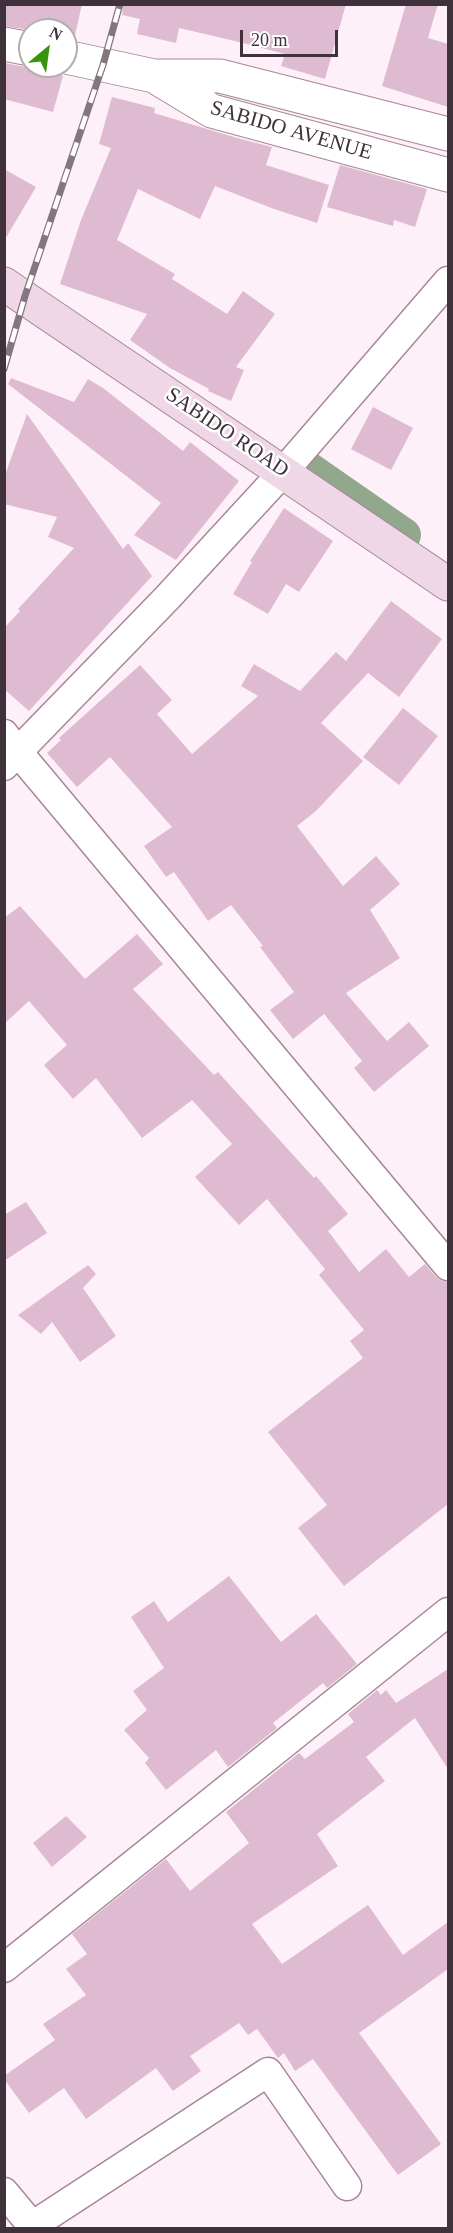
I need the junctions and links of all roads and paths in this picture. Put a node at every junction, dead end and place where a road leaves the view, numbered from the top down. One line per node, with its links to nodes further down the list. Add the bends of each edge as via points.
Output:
1 (78, 60): 2 (street)
2 (153, 76): 3 (street, SABIDO AVENUE, via 220,76); 4 (street, SABIDO AVENUE, via 212,111)
3 (448, 134)
4 (448, 175)
5 (448, 281): 7 (street)
6 (4, 284): 7 (main road, SABIDO ROAD)
7 (284, 471): 8 (main road, SABIDO ROAD); 9 (street, via 168,597)
8 (448, 584)
9 (9, 751): 10 (street)
10 (448, 1266)
11 (448, 1612): 12 (street)
12 (4, 1968)
13 (347, 2186): 15 (street, via 268,2072)
14 (4, 2192): 15 (street)
15 (33, 2227)

